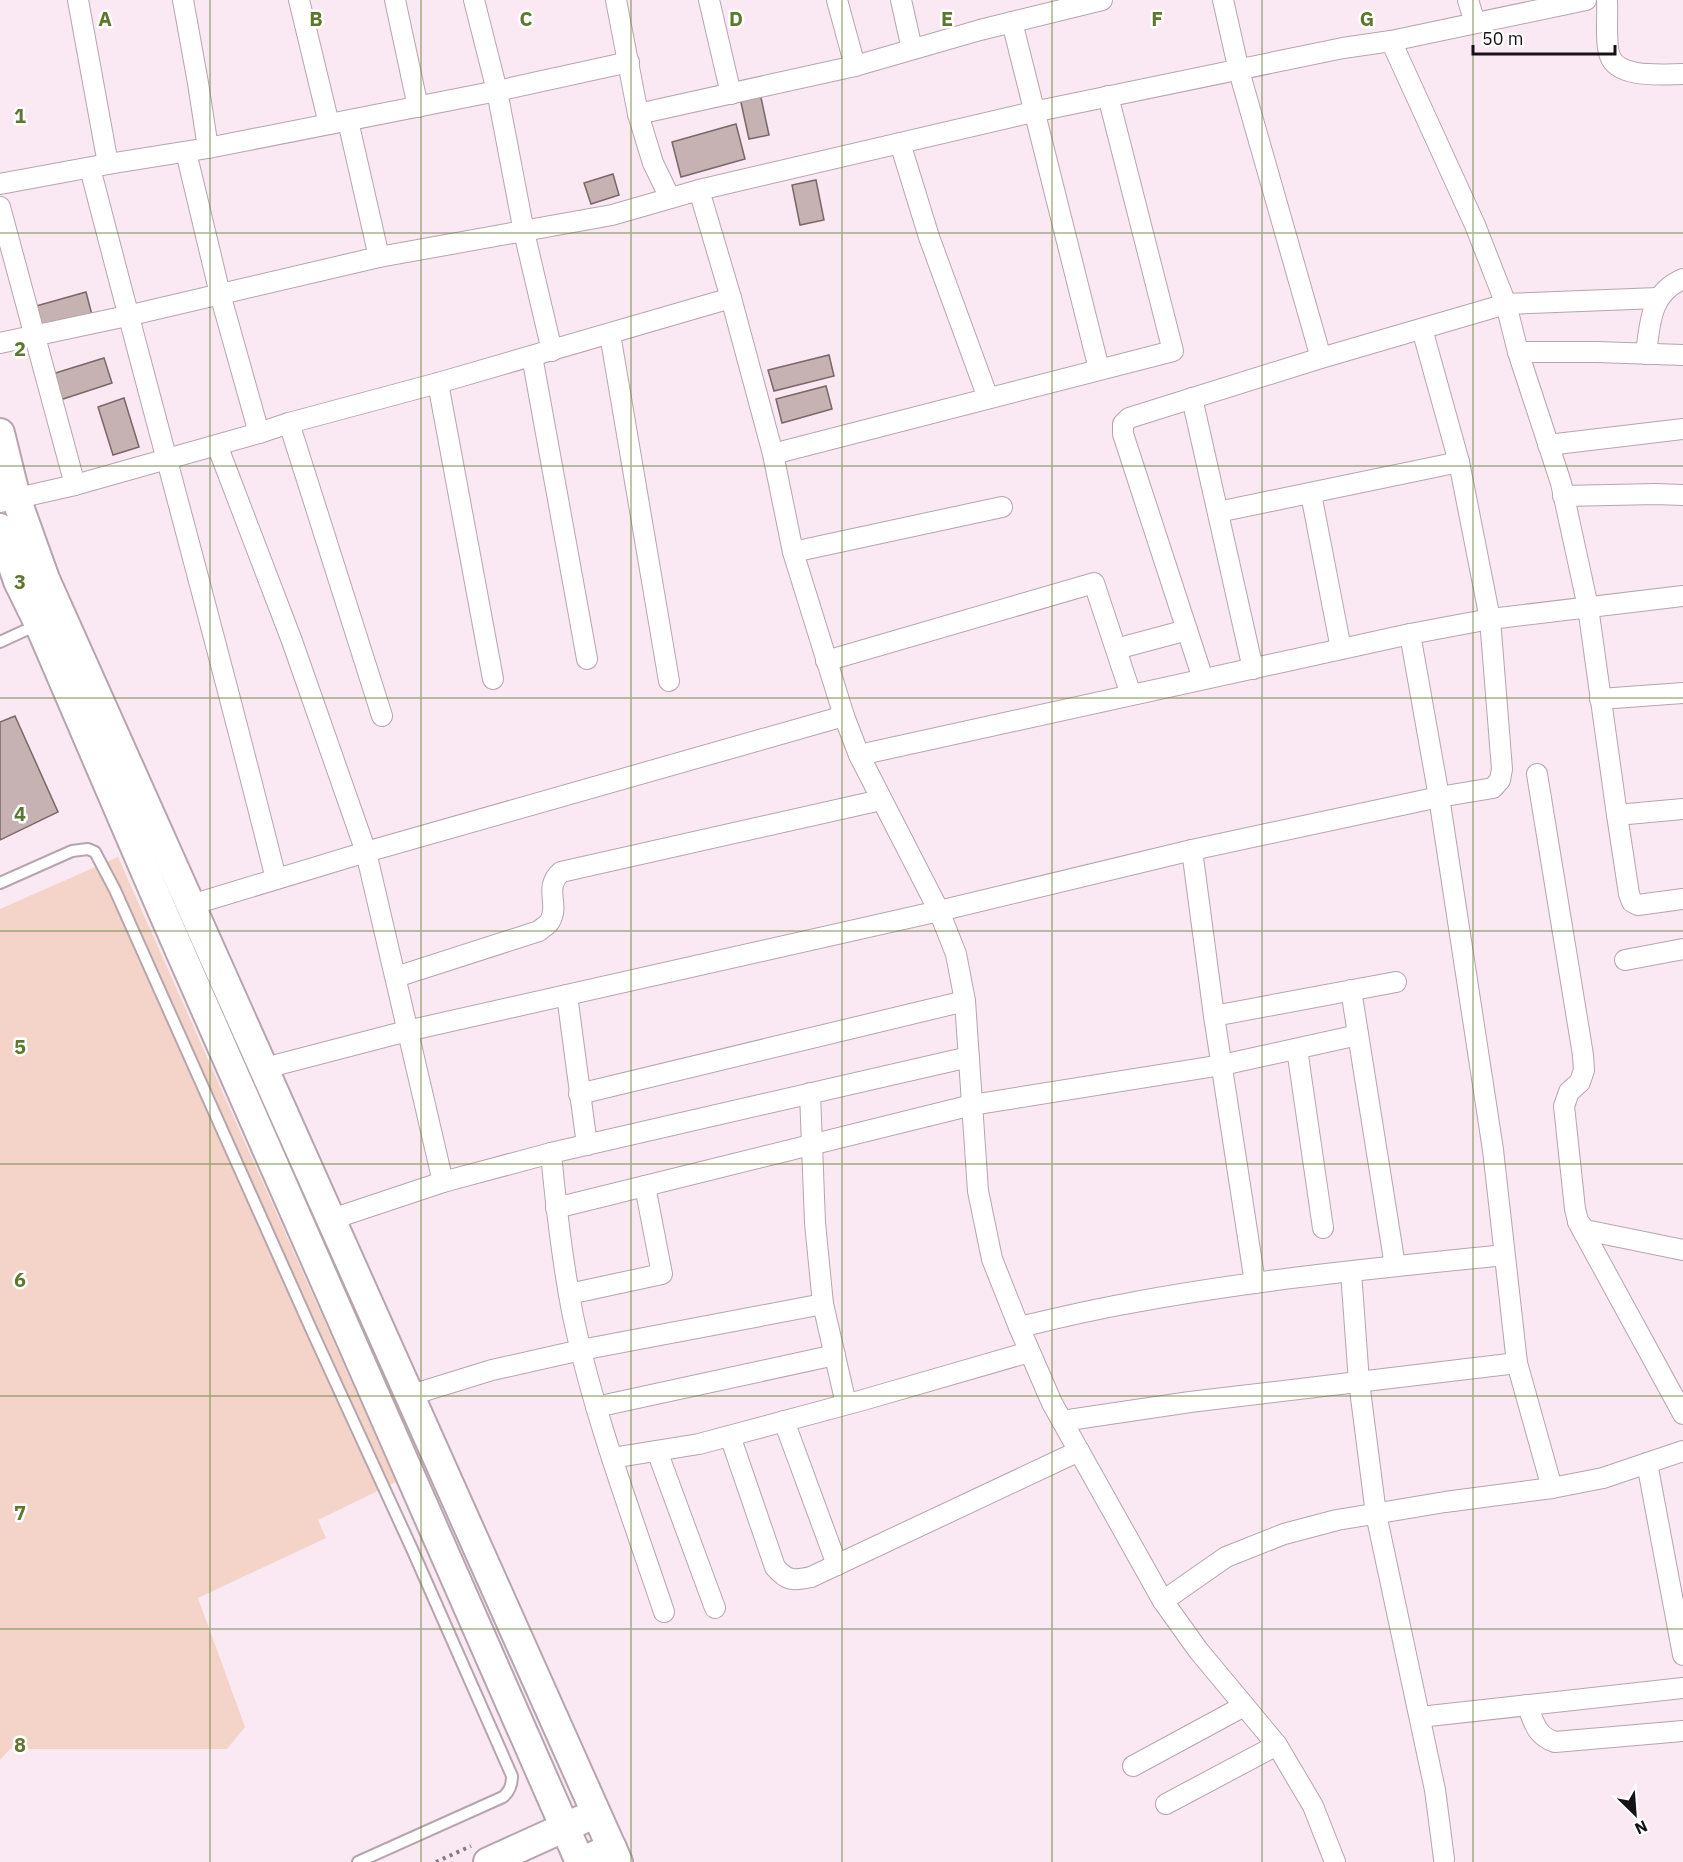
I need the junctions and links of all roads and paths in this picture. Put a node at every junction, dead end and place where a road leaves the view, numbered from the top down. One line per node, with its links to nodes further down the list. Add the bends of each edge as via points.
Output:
1 (78, 0): 33 (street)
2 (183, 0): 31 (street)
3 (299, 0): 29 (street)
4 (395, 0): 26 (street)
5 (474, 0): 23 (street)
6 (616, 0): 19 (street)
7 (709, 0): 24 (street)
8 (837, 0): 20 (street)
9 (901, 0): 18 (street)
10 (1102, 0): 15 (street)
11 (1223, 0): 21 (street)
12 (1468, 0): 16 (street)
13 (1586, 0): 16 (street)
14 (1607, 0): 22 (street, via 1609,54 1613,63 1633,73)
15 (1012, 22): 18 (street); 27 (street)
16 (1475, 23): 17 (street)
17 (1391, 41): 21 (street); 44 (street, via 1475,225)
18 (912, 49): 20 (street)
19 (629, 62): 23 (street); 28 (street)
20 (855, 66): 24 (street)
21 (1239, 71): 25 (street); 55 (street)
22 (1683, 74)
23 (497, 91): 26 (street); 38 (street)
24 (731, 94): 28 (street)
25 (1108, 96): 27 (street); 56 (street, via 1173,351)
26 (418, 107): 29 (street)
27 (1033, 112): 30 (street); 56 (street)
28 (638, 114): 36 (street, via 653,163)
29 (339, 123): 31 (street); 39 (street)
30 (900, 143): 35 (street); 58 (street, via 929,237)
31 (208, 148): 32 (street)
32 (186, 152): 33 (street); 41 (street)
33 (99, 166): 34 (street); 45 (street)
34 (0, 184)
35 (699, 190): 36 (street); 42 (street)
36 (670, 198): 38 (street, via 612,215)
37 (0, 207): 48 (street)
38 (524, 232): 39 (street); 50 (street)
39 (379, 257): 41 (street)
40 (1683, 279): 43 (street)
41 (220, 294): 45 (street); 63 (street)
42 (731, 298): 47 (street); 66 (street)
43 (1658, 298): 44 (street); 52 (street, via 1650,318)
44 (1506, 304): 46 (street); 51 (street)
45 (128, 316): 48 (street); 67 (street)
46 (1422, 329): 55 (street); 68 (street)
47 (610, 334): 50 (street); 92 (street)
48 (34, 336): 49 (street); 69 (street)
49 (0, 343)
50 (552, 351): 54 (street)
51 (1518, 352): 52 (street); 65 (street)
52 (1646, 354): 53 (street)
53 (1683, 355)
54 (532, 356): 57 (street); 87 (street)
55 (1321, 358): 59 (street)
56 (1099, 369): 58 (street)
57 (438, 383): 60 (street); 90 (street)
58 (988, 398): 66 (street)
59 (1192, 398): 75 (street); 82 (street, via 1129,418 1123,424)
60 (289, 423): 63 (street); 96 (street)
61 (1683, 429): 65 (street)
62 (0, 433): 73 (street)
63 (259, 433): 64 (street)
64 (217, 445): 67 (street); 105 (street)
65 (1548, 445): 72 (street)
66 (773, 454): 77 (street)
67 (166, 459): 69 (street); 106 (street)
68 (1459, 462): 70 (street); 80 (street)
69 (75, 485): 73 (street)
70 (1311, 494): 75 (street); 86 (street)
71 (1683, 495): 72 (street)
72 (1563, 496): 79 (street)
73 (8, 500): 109 (street)
74 (1002, 507): 77 (street)
75 (1218, 512): 89 (street)
76 (0, 528): 81 (street, via 18,581)
77 (793, 552): 88 (street)
78 (1683, 596): 79 (street)
79 (1588, 607): 80 (street); 95 (street)
80 (1490, 619): 83 (street); 100 (street, via 1500,780 1493,788)
81 (39, 624): 84 (lane); 178 (street)
82 (1187, 630): 85 (street); 91 (street)
83 (1410, 634): 86 (street); 100 (street)
84 (0, 642)
85 (1116, 649): 88 (street, via 1094,583); 94 (street)
86 (1341, 649): 89 (street)
87 (587, 659)
88 (826, 661): 97 (street)
89 (1253, 669): 91 (street)
90 (493, 679)
91 (1203, 679): 94 (street)
92 (669, 681)
93 (1683, 693): 95 (street)
94 (1131, 695): 98 (street)
95 (1600, 699): 103 (street)
96 (382, 716)
97 (844, 716): 98 (street); 105 (street)
98 (858, 755): 101 (street)
99 (1537, 774): 135 (street, via 1583,1055 1580,1082 1569,1092 1564,1106)
100 (1439, 796): 104 (street); 138 (street, via 1493,1150)
101 (881, 800): 110 (street); 113 (street, via 561,872 551,888 553,911 549,923 539,931)
102 (1683, 809): 103 (street)
103 (1617, 815): 108 (street, via 1632,902 1638,905)
104 (1192, 850): 110 (street); 118 (street)
105 (366, 852): 106 (street); 113 (street)
106 (276, 879): 109 (street)
107 (0, 883): 181 (lane, via 72,851 95,852 512,1776 512,1784 503,1797)
108 (1683, 900)
109 (191, 905): 124 (street)
110 (939, 911): 116 (street); 117 (street, via 956,954)
111 (1683, 949): 112 (street)
112 (1625, 960)
113 (396, 977): 119 (street)
114 (1396, 982): 115 (street)
115 (1351, 990): 118 (street); 120 (street)
116 (567, 995): 119 (street); 126 (street)
117 (965, 1001): 122 (street); 126 (street)
118 (1214, 1016): 123 (street)
119 (407, 1031): 124 (street); 131 (street)
120 (1358, 1035): 121 (street); 139 (street)
121 (1297, 1048): 123 (street); 136 (street)
122 (969, 1057): 125 (street); 127 (street)
123 (1222, 1065): 127 (street); 141 (street)
124 (264, 1068): 134 (street)
125 (810, 1093): 128 (street); 129 (street)
126 (579, 1094): 128 (street)
127 (972, 1105): 129 (street); 144 (street, via 978,1191 992,1259)
128 (586, 1145): 130 (street)
129 (812, 1145): 132 (street); 143 (street)
130 (551, 1154): 131 (street); 133 (street)
131 (443, 1182): 134 (street)
132 (645, 1186): 133 (street); 142 (street, via 662,1274)
133 (556, 1208): 142 (street)
134 (332, 1219): 150 (street)
135 (1578, 1221): 137 (street, via 1585,1230); 153 (street)
136 (1323, 1228)
137 (1683, 1250)
138 (1504, 1255): 139 (street); 148 (street)
139 (1395, 1266): 140 (street)
140 (1351, 1272): 141 (street); 149 (street)
141 (1255, 1283): 144 (street, via 1125,1304)
142 (569, 1294): 145 (street)
143 (823, 1304): 145 (street); 147 (street)
144 (1019, 1327): 146 (street)
145 (581, 1350): 150 (street, via 492,1370); 152 (street)
146 (1029, 1352): 151 (street); 155 (street)
147 (835, 1355): 151 (street); 152 (street)
148 (1517, 1363): 149 (street); 162 (street)
149 (1359, 1382): 155 (street); 163 (street)
150 (411, 1395): 177 (street)
151 (846, 1404): 154 (street)
152 (597, 1407): 160 (street)
153 (1683, 1414)
154 (784, 1421): 156 (street); 164 (street)
155 (1062, 1421): 158 (street)
156 (730, 1436): 157 (street); 164 (street, via 775,1567 784,1577 797,1580)
157 (657, 1451): 160 (street); 166 (street)
158 (1079, 1451): 164 (street); 165 (street)
159 (1683, 1451): 161 (street)
160 (612, 1458): 167 (street)
161 (1647, 1463): 162 (street, via 1603,1478); 168 (street)
162 (1552, 1488): 163 (street)
163 (1376, 1514): 165 (street, via 1284,1534 1226,1557); 172 (street)
164 (837, 1565)
165 (1163, 1601): 171 (street)
166 (715, 1608)
167 (664, 1612)
168 (1683, 1655)
169 (1683, 1688): 170 (street)
170 (1527, 1705): 172 (street); 173 (street, via 1537,1730 1545,1739 1555,1742)
171 (1244, 1706): 174 (street); 175 (street)
172 (1420, 1717): 180 (street)
173 (1683, 1731)
174 (1278, 1745): 176 (street); 183 (street, via 1313,1806)
175 (1133, 1766)
176 (1166, 1803)
177 (597, 1814): 178 (street); 179 (street)
178 (565, 1827): 179 (street, via 580,1862); 182 (street)
179 (615, 1855)
180 (1444, 1859)
181 (358, 1862)
182 (488, 1862)
183 (1335, 1862)

